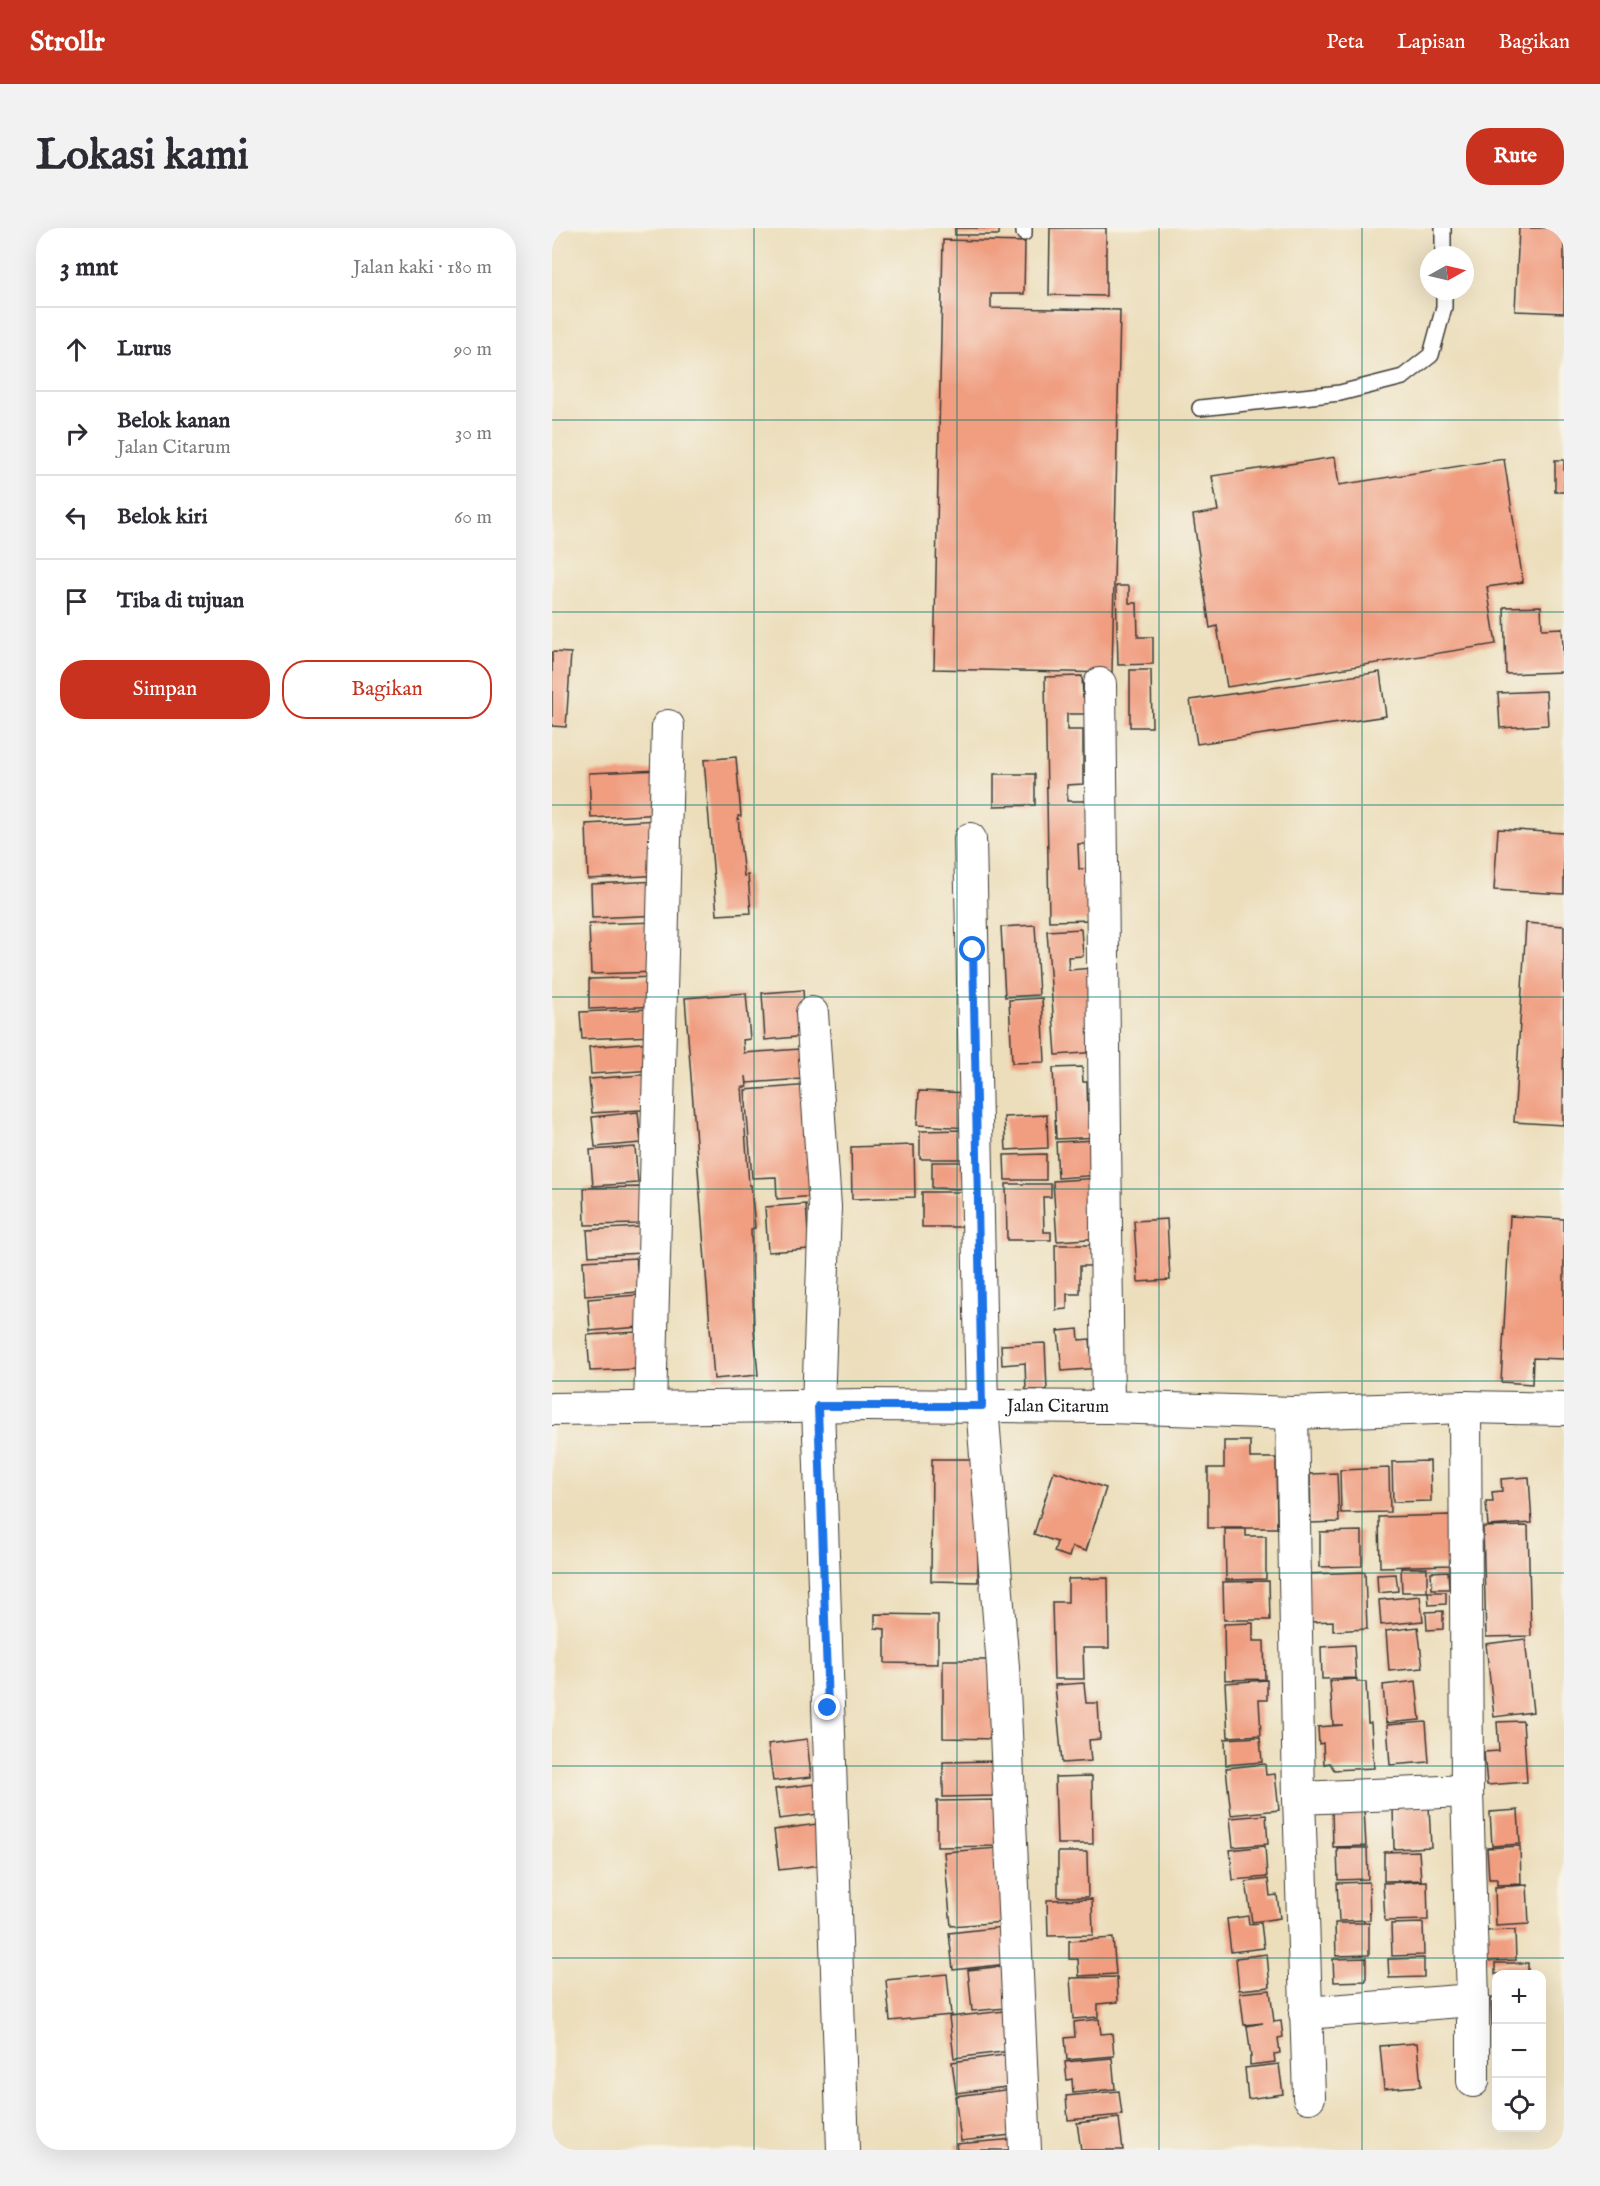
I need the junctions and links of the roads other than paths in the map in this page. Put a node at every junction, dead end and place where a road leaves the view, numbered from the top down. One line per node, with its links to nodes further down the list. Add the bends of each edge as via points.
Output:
1 (1443, 228): 2 (lane)
2 (1443, 246)
3 (1444, 300): 4 (lane, via 1431,355 1403,377 1340,393)
4 (1200, 408)
5 (1100, 684): 12 (street)
6 (668, 726): 11 (street)
7 (970, 838): 10 (street)
8 (812, 1013): 9 (street, via 825,1207)
9 (823, 1406): 10 (street, Jalan Citarum); 11 (street, Jalan Citarum); 23 (street)
10 (982, 1406): 12 (street, Jalan Citarum); 24 (street, via 1003,1667)
11 (650, 1407): 15 (street, Jalan Citarum)
12 (1108, 1407): 16 (street, Jalan Citarum)
13 (1465, 1407): 14 (street, Jalan Citarum); 16 (street, Jalan Citarum); 17 (street)
14 (1564, 1408)
15 (552, 1409)
16 (1292, 1413): 18 (street)
17 (1467, 1791): 18 (street); 19 (street)
18 (1299, 1798): 20 (street)
19 (1473, 2000): 20 (street); 21 (street)
20 (1305, 2013): 22 (street)
21 (1473, 2082)
22 (1309, 2097)
23 (843, 2150)
24 (1025, 2150)

